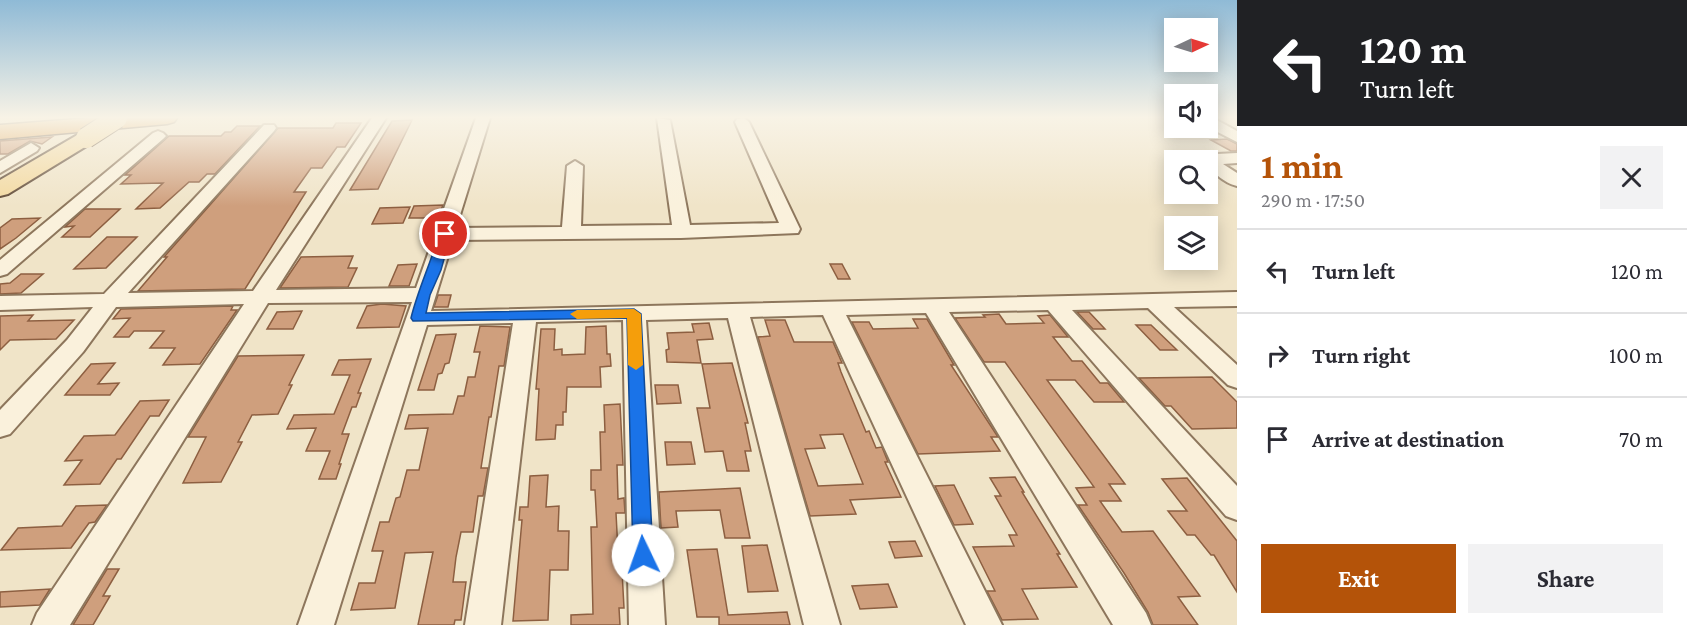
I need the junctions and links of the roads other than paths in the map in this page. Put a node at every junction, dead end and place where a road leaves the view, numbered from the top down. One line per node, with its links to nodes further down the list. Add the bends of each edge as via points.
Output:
1 (71, 147): 13 (main road, bridge)
2 (139, 147): 17 (street)
3 (251, 147): 19 (street)
4 (359, 147): 18 (street)
5 (473, 147): 15 (street)
6 (668, 147): 14 (street)
7 (753, 147): 14 (street, via 791,230)
8 (0, 155): 11 (street, via 25,152)
9 (1237, 158): 12 (street, via 1213,162)
10 (575, 166): 16 (street)
11 (0, 168)
12 (1237, 181)
13 (0, 189)
14 (681, 232): 16 (street)
15 (445, 234): 16 (street); 24 (street)
16 (571, 234)
17 (0, 270)
18 (261, 297): 19 (street); 24 (street); 33 (street)
19 (111, 299): 23 (street); 31 (street, via 75,346)
20 (1237, 299): 21 (street)
21 (1153, 300): 22 (street); 30 (street)
22 (1053, 302): 25 (street); 32 (street)
23 (0, 303)
24 (421, 307): 29 (street); 34 (street)
25 (934, 307): 26 (street); 39 (street)
26 (831, 308): 27 (street); 38 (street)
27 (736, 311): 28 (street); 37 (street)
28 (634, 314): 29 (street); 36 (street)
29 (526, 315): 35 (street)
30 (1237, 379)
31 (0, 427)
32 (1237, 507)
33 (50, 625)
34 (316, 625)
35 (483, 625)
36 (647, 625)
37 (822, 625)
38 (984, 625)
39 (1133, 625)

